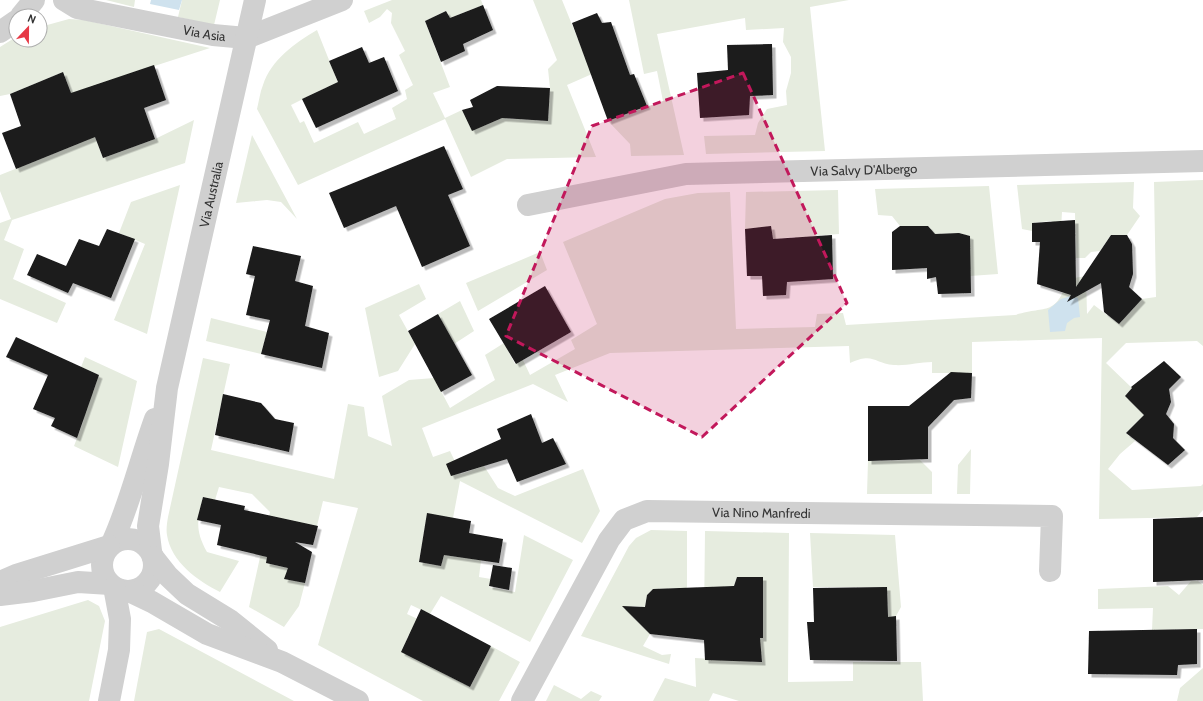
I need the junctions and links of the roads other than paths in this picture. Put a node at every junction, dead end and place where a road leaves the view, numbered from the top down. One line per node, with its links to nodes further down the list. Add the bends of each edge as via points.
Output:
1 (34, 0): 5 (street)
2 (64, 0): 6 (street, Via Asia, via 77,8 213,35)
3 (255, 0): 6 (street, Via Australia)
4 (342, 0): 6 (street, Via Asia)
5 (28, 8)
6 (246, 38): 9 (street, Via Australia)
7 (1203, 161): 8 (street, Via Salvy D'Albergo, via 686,174)
8 (528, 205)
9 (167, 388): 10 (street, via 141,457 119,527); 11 (street, via 148,526)
10 (110, 545): 11 (street, via 120,539 129,538 138,540); 13 (street); 14 (street, via 103,555 104,576)
11 (152, 554): 14 (street, via 155,567 152,577); 16 (street, via 168,576 187,594 231,621)
12 (1050, 571): 19 (street, Via Nino Manfredi, via 1052,516 647,511 624,520 609,540)
13 (0, 582)
14 (128, 589): 15 (street, via 78,582); 16 (street, via 207,634); 17 (street, via 120,620 118,650)
15 (0, 595)
16 (282, 662): 18 (street)
17 (109, 701)
18 (358, 701)
19 (522, 701)

